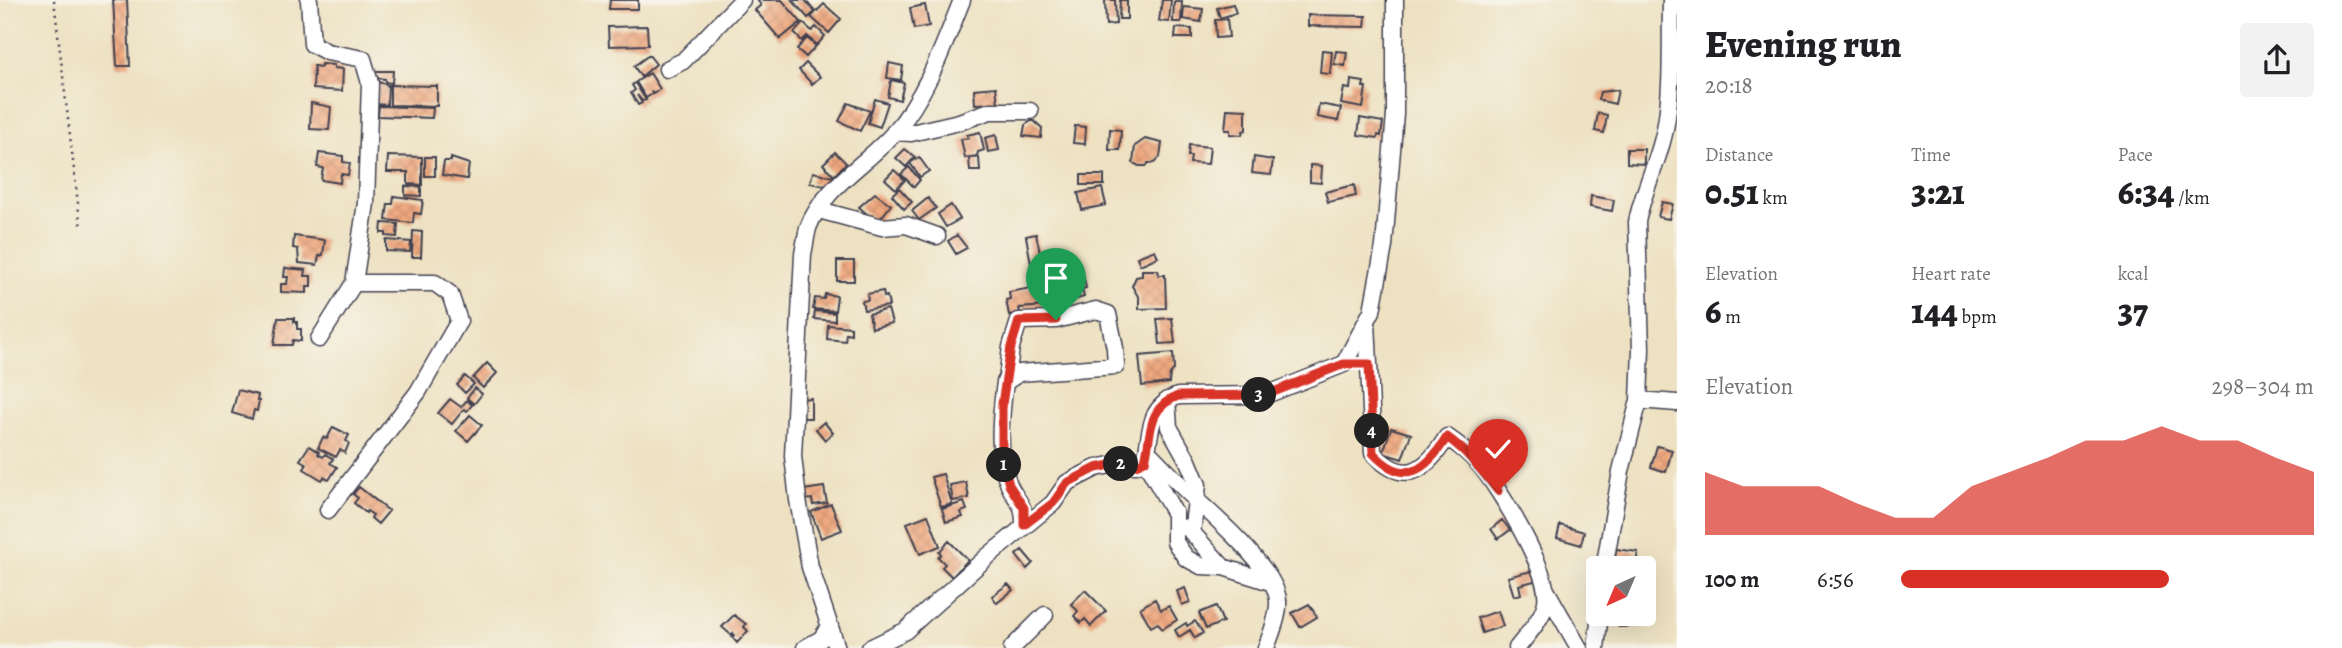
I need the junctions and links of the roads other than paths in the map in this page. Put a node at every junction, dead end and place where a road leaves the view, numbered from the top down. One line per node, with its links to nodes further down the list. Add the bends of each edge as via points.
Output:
1 (309, 0): 12 (street, via 312,44 363,60 370,83 366,203)
2 (742, 0): 7 (street, via 683,61)
3 (962, 0): 9 (street, via 934,67)
4 (1395, 0): 13 (street, via 1395,114 1384,246)
5 (1671, 0): 6 (street)
6 (1674, 64): 19 (street, via 1665,131 1637,222)
7 (667, 69)
8 (1030, 111): 9 (street, via 990,111 911,133)
9 (894, 132): 10 (street)
10 (819, 210): 11 (street, via 882,227 906,225); 32 (street, via 808,227 803,254 793,456 810,567)
11 (937, 236)
12 (354, 283): 14 (street); 23 (street, via 435,283 450,295 459,321 418,392)
13 (1367, 320): 15 (street); 16 (street)
14 (319, 339)
15 (1344, 364): 16 (street); 18 (street, via 1266,395)
16 (1369, 364): 30 (street, via 1373,453 1397,472 1410,472 1433,459 1447,437 1463,448 1512,514)
17 (1007, 381): 17 (street, via 1019,373 1116,366 1108,314 1096,310 1056,320 1019,321); 25 (street, via 1002,457 1009,485 1024,508)
18 (1167, 400): 21 (street, via 1150,425); 22 (street, via 1169,427 1198,485)
19 (1639, 400): 20 (street); 27 (street)
20 (1677, 403)
21 (1146, 456): 22 (street); 24 (street); 25 (street, via 1136,465 1096,468 1067,483 1053,503)
22 (1197, 500): 26 (street); 29 (street, via 1255,558)
23 (328, 510)
24 (1175, 514): 26 (street); 28 (street, via 1175,542 1186,558 1201,566)
25 (1024, 525): 36 (street, via 905,631)
26 (1192, 533): 28 (street)
27 (1606, 556)
28 (1223, 566): 29 (street)
29 (1270, 582): 38 (street, via 1278,599)
30 (1546, 590): 39 (street, via 1537,620); 40 (street)
31 (1045, 615): 37 (street)
32 (830, 626): 34 (street, via 821,639); 35 (street)
33 (1599, 626): 41 (street)
34 (805, 648)
35 (837, 648)
36 (870, 648)
37 (1012, 648)
38 (1266, 648)
39 (1517, 648)
40 (1578, 648)
41 (1596, 648)

